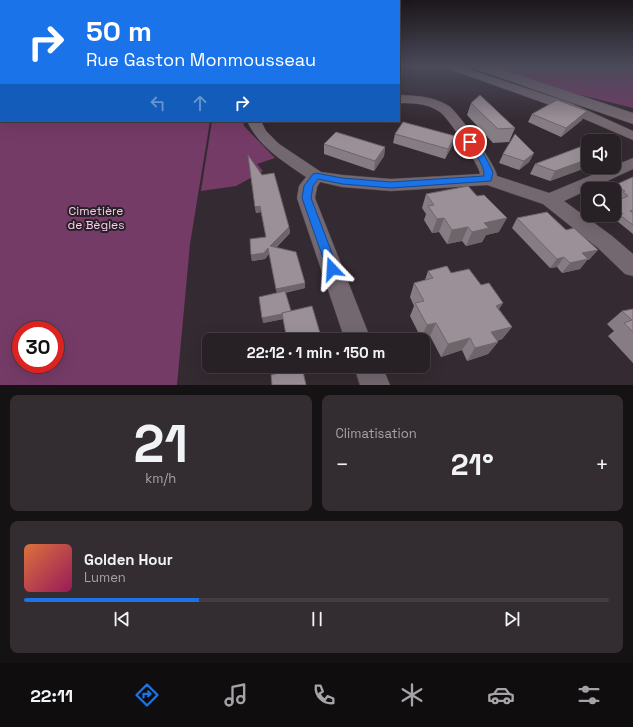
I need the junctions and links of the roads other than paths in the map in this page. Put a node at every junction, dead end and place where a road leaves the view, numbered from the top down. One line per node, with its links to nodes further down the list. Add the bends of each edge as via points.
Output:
1 (505, 85): 8 (street, via 566,106)
2 (535, 85): 4 (street)
3 (400, 99): 11 (street, via 425,100 446,110 478,153 489,172)
4 (584, 102): 5 (street); 6 (street)
5 (633, 114)
6 (633, 119)
7 (254, 122): 10 (street, via 260,133 274,146)
8 (633, 136)
9 (633, 163): 12 (street)
10 (316, 176): 11 (street, via 391,185); 14 (street, via 308,186 306,198)
11 (488, 179): 12 (street)
12 (550, 200): 13 (street)
13 (633, 267)
14 (355, 333)
15 (370, 373): 16 (street)
16 (374, 385)

